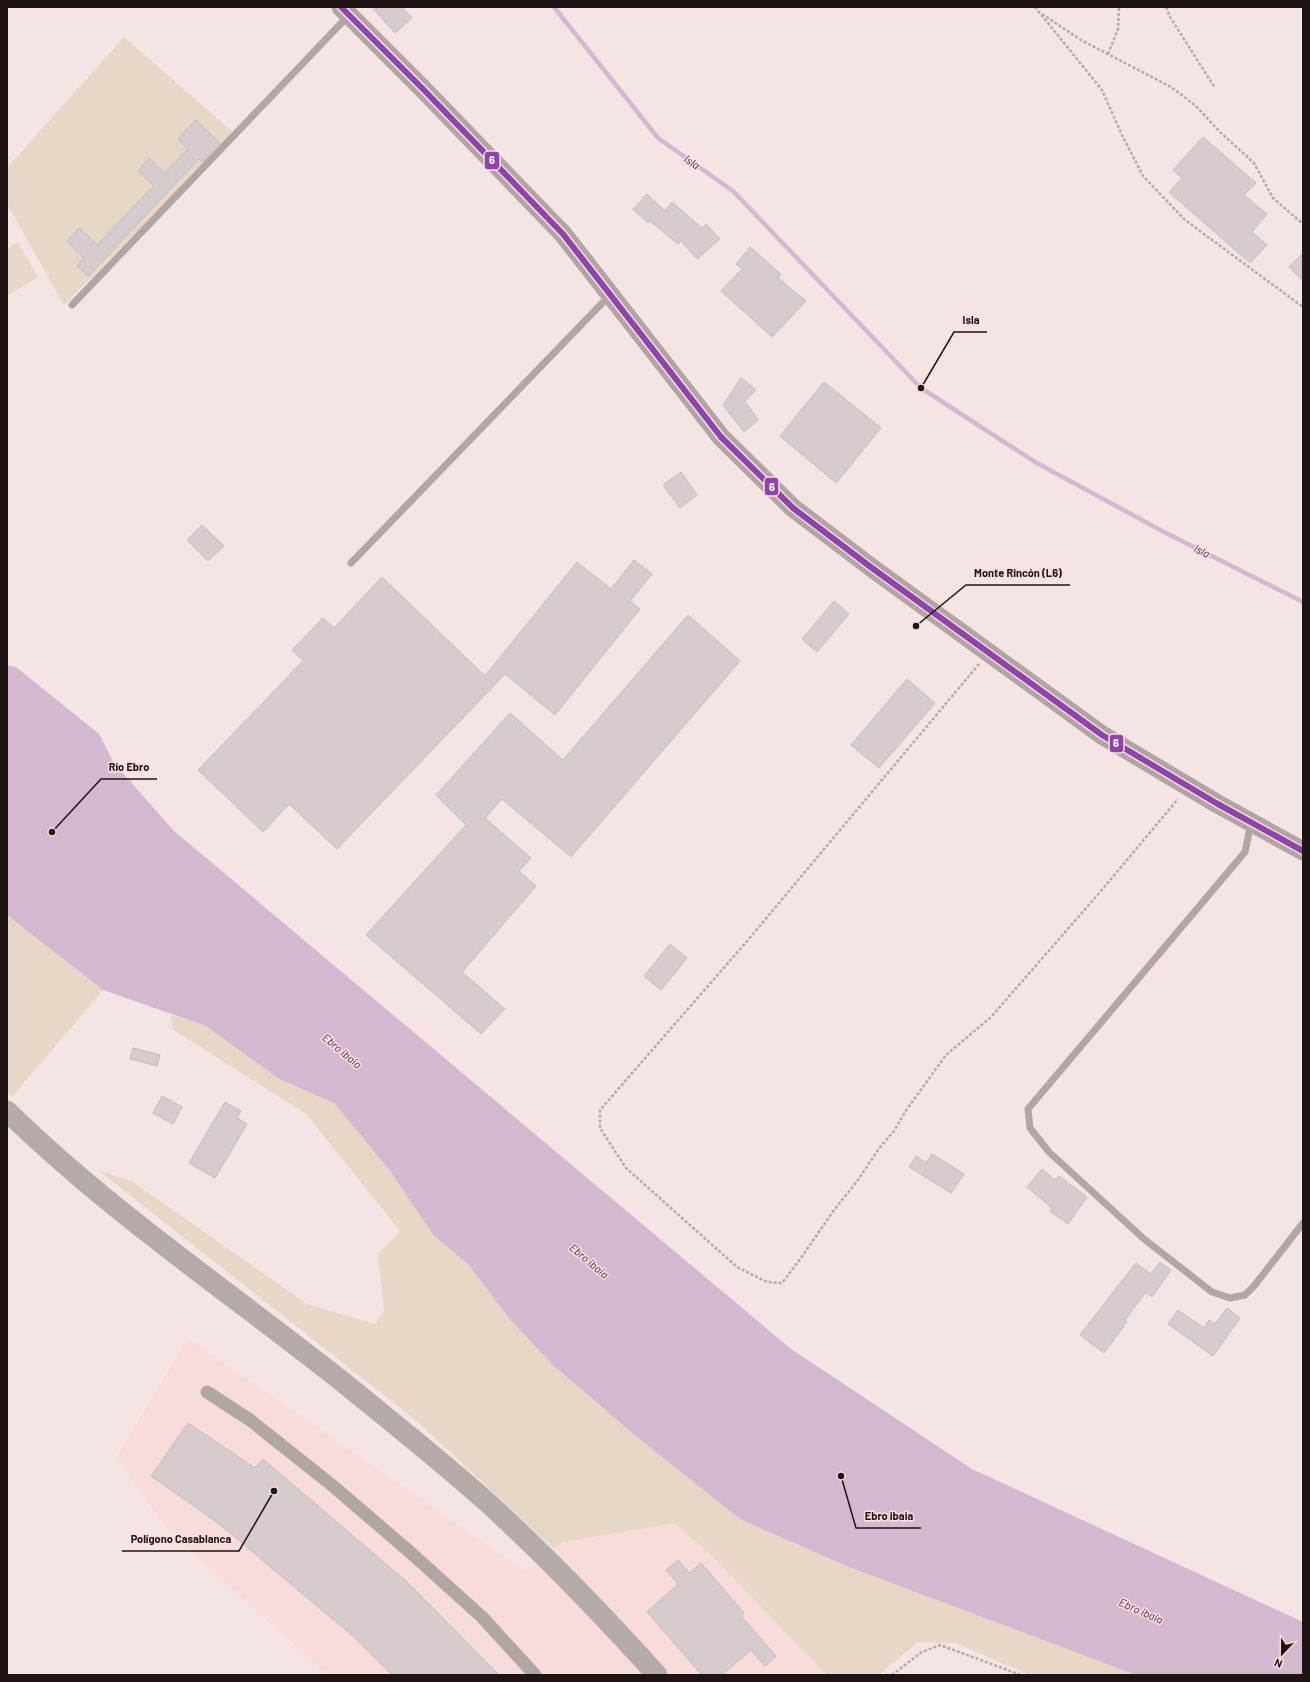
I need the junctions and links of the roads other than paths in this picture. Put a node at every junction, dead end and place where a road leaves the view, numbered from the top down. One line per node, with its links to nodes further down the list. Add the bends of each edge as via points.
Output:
1 (345, 11): 2 (street, via 563,234); 3 (lane)
2 (610, 295): 4 (lane); 5 (street, via 721,437 793,508 1102,735)
3 (72, 305)
4 (351, 563)
5 (1251, 823): 6 (street); 8 (lane, via 1245,852 1028,1109 1030,1128 1049,1152 1144,1239 1212,1292 1230,1298 1245,1295)
6 (1303, 851)
7 (7, 1111): 11 (main road, via 59,1160 123,1213 342,1382 481,1497 555,1566)
8 (1303, 1222)
9 (208, 1392): 10 (street, via 250,1420 399,1542 482,1617)
10 (535, 1675)
11 (657, 1675)

